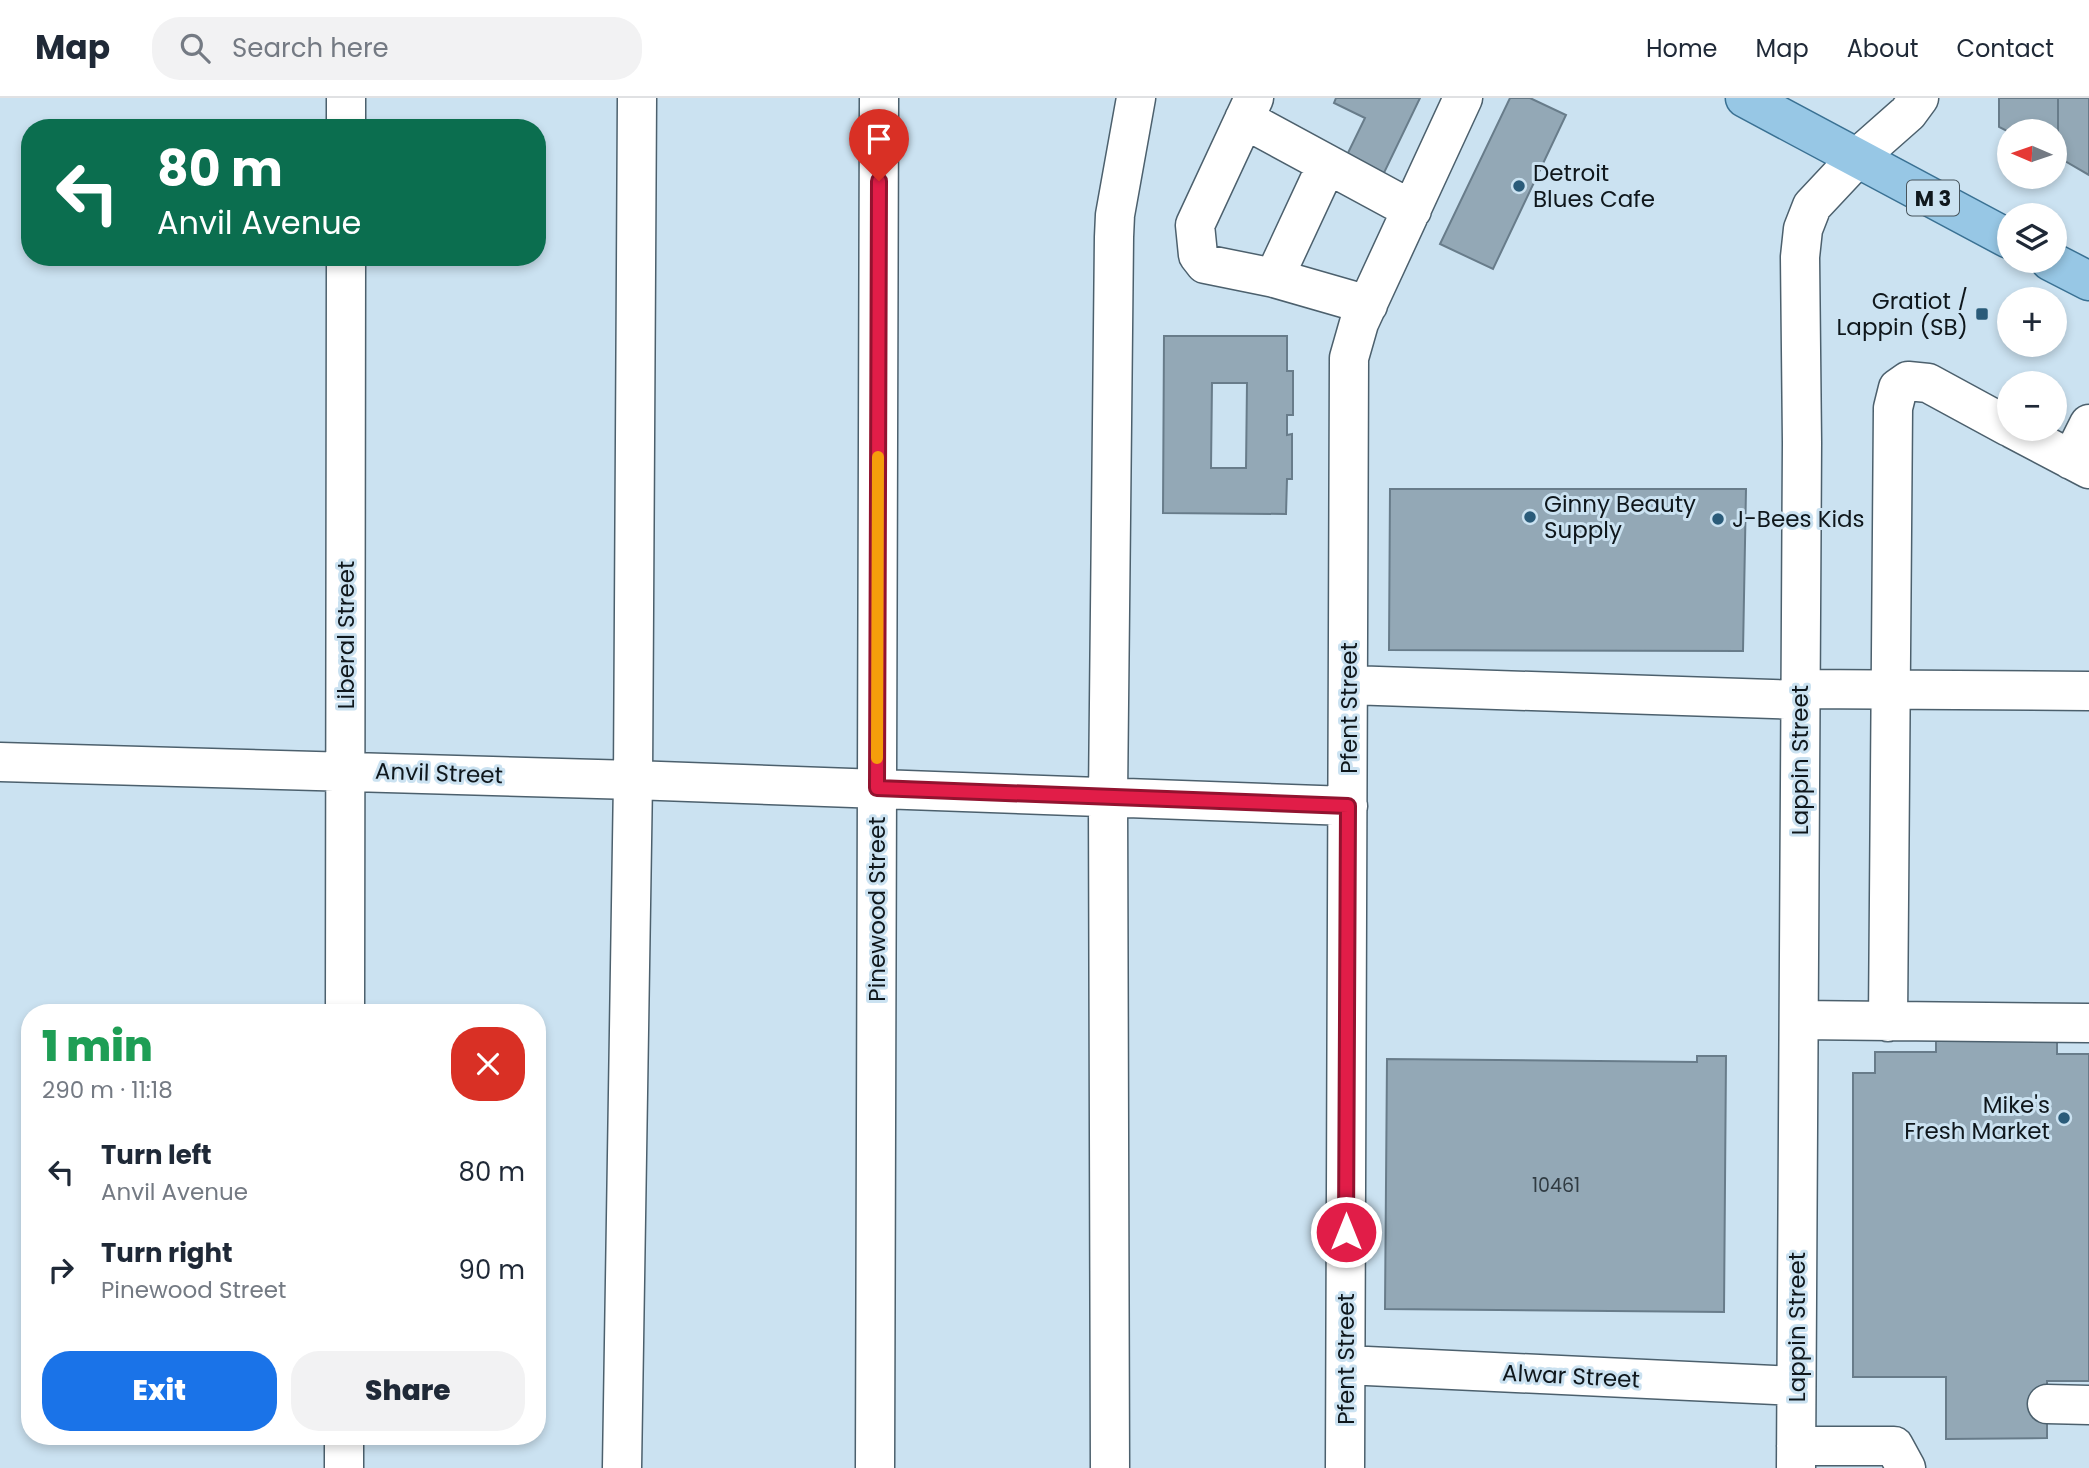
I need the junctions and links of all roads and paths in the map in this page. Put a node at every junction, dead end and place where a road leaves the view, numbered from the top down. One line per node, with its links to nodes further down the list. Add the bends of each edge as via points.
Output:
1 (346, 98): 9 (street)
2 (637, 98): 29 (street)
3 (879, 98): 30 (street, Pinewood Street)
4 (1136, 98): 31 (street, via 1115,215)
5 (1463, 98): 12 (street, Pfent Street)
6 (1745, 98): 10 (main road, M 3)
7 (1919, 98): 10 (street, Lappin Street)
8 (1249, 109): 11 (street); 16 (street, via 1195,225 1198,255 1205,264)
9 (346, 119)
10 (1857, 158): 13 (main road, M 3); 26 (street, Lappin Street, via 1812,206 1800,257)
11 (1327, 164): 12 (street); 16 (street)
12 (1412, 210): 18 (street, Pfent Street)
13 (1997, 233)
14 (346, 266): 28 (street, Liberal Street)
15 (2067, 270): 17 (main road)
16 (1275, 278): 18 (street)
17 (2089, 281)
18 (1368, 305): 23 (street, Pfent Street, via 1349,358)
19 (1997, 420): 24 (street, via 1928,383 1908,381 1898,388 1893,408)
20 (2089, 424): 22 (street)
21 (2036, 441): 22 (street)
22 (2080, 464)
23 (1349, 685): 26 (street); 32 (street, Pfent Street)
24 (1891, 690): 25 (street); 26 (street); 35 (street)
25 (2089, 691)
26 (1801, 695): 34 (street, Lappin Street)
27 (0, 762): 28 (street, Anvil Street)
28 (346, 770): 29 (street, Anvil Street); 33 (street, Liberal Street)
29 (633, 780): 30 (street, Anvil Street); 44 (street)
30 (877, 788): 31 (street, Anvil Street); 45 (street, Pinewood Street)
31 (1108, 797): 32 (street, Anvil Street); 46 (street)
32 (1348, 806): 37 (street, Pfent Street)
33 (345, 1004)
34 (1799, 1020): 35 (street); 38 (street, Lappin Street)
35 (1888, 1022): 36 (street)
36 (2089, 1023)
37 (1346, 1365): 38 (street, Alwar Street); 47 (street, Pfent Street)
38 (1796, 1387): 42 (street, Lappin Street)
39 (2047, 1404): 40 (street)
40 (2089, 1405)
41 (344, 1445): 43 (street)
42 (1796, 1457): 48 (street, via 1894,1446)
43 (344, 1468)
44 (622, 1468)
45 (875, 1468)
46 (1110, 1468)
47 (1345, 1468)
48 (1906, 1468)

